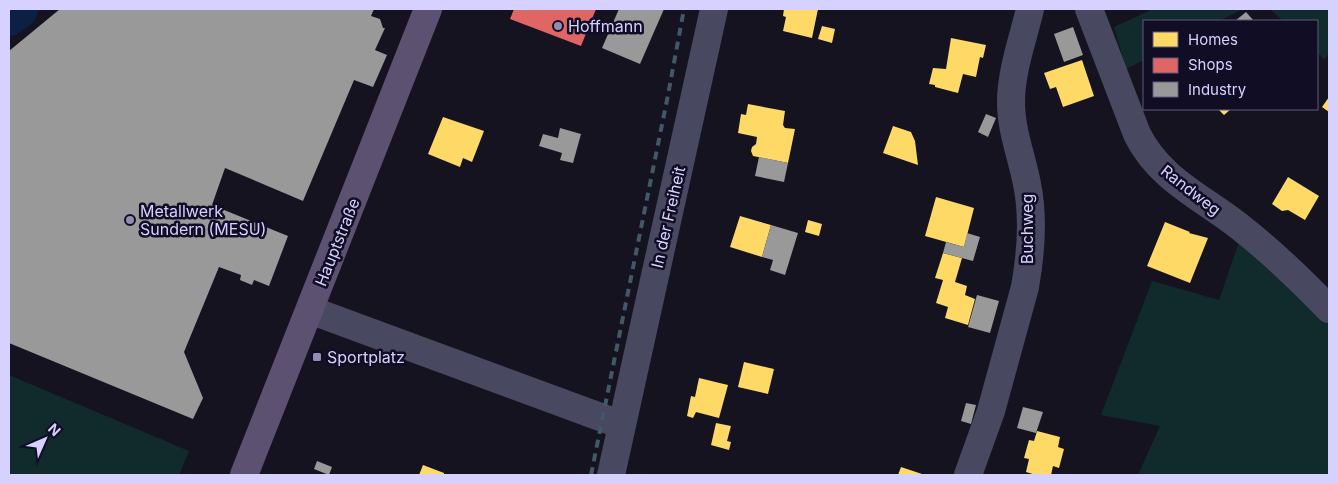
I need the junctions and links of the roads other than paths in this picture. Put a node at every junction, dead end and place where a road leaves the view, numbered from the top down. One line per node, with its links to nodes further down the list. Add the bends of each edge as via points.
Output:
1 (428, 9): 6 (main road, Hauptstraße)
2 (714, 9): 7 (street, In der Freiheit)
3 (1030, 9): 10 (street, Buchweg, via 1012,82 1011,102 1013,130 1030,208 1028,268 991,411)
4 (1089, 9): 5 (street, Randweg, via 1137,134 1154,161 1265,247)
5 (1329, 309)
6 (310, 310): 7 (street); 8 (main road, Hauptstraße)
7 (622, 425): 9 (street, In der Freiheit)
8 (244, 475)
9 (611, 475)
10 (968, 475)

